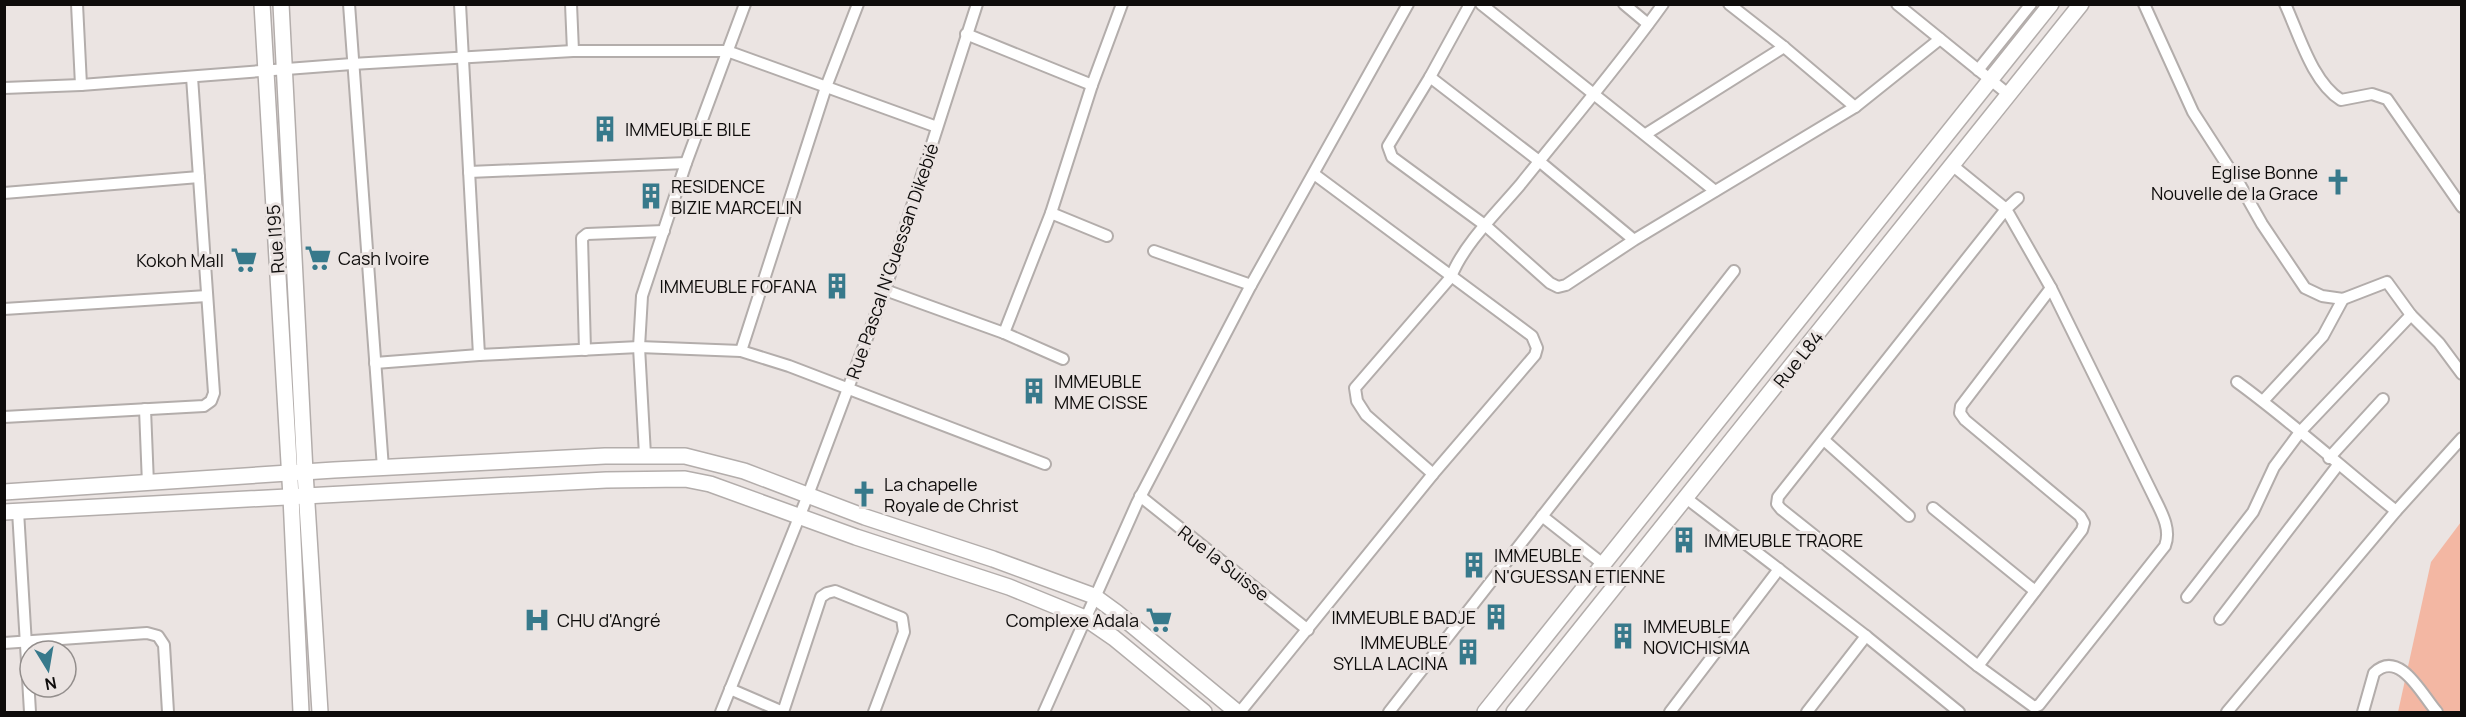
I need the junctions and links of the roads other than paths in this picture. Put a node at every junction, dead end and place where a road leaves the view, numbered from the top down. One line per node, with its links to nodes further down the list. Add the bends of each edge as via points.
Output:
1 (77, 4): 36 (street)
2 (262, 4): 32 (main road, Rue I195)
3 (281, 4): 31 (main road, Rue I195)
4 (349, 4): 30 (street)
5 (460, 4): 29 (street)
6 (571, 4): 27 (street)
7 (745, 4): 28 (street)
8 (858, 4): 38 (street)
9 (977, 4): 24 (street, Rue Pascal N'Guessan Dikebié)
10 (1122, 4): 37 (street)
11 (1408, 4): 49 (street)
12 (1470, 4): 35 (street)
13 (1481, 4): 40 (street)
14 (1624, 4): 23 (street)
15 (1663, 4): 23 (street)
16 (1729, 4): 26 (street)
17 (1897, 4): 25 (street)
18 (2031, 4): 33 (street)
19 (2051, 4): 33 (main road, Rue L84)
20 (2081, 4): 41 (main road, Rue L84)
21 (2144, 4): 68 (street, via 2193,112 2305,288 2322,297)
22 (2285, 4): 54 (street, via 2306,56 2334,96 2341,100 2372,94 2387,99)
23 (1648, 24): 40 (street)
24 (966, 34): 37 (street); 43 (street, Rue Pascal N'Guessan Dikebié)
25 (1940, 39): 33 (street); 42 (street)
26 (1784, 47): 42 (street); 44 (street)
27 (573, 51): 28 (street); 29 (street)
28 (727, 51): 38 (street); 46 (street)
29 (463, 58): 30 (street); 48 (street)
30 (352, 64): 31 (street); 77 (street)
31 (285, 70): 32 (street); 95 (main road, Rue I195)
32 (265, 71): 34 (street); 95 (main road, Rue I195)
33 (1984, 74): 41 (street); 89 (main road, Rue L84)
34 (192, 77): 36 (street); 50 (street)
35 (1430, 77): 45 (street); 57 (street, via 1388,152)
36 (81, 85): 39 (street)
37 (1092, 85): 56 (street)
38 (826, 87): 43 (street); 74 (street)
39 (4, 88)
40 (1595, 93): 44 (street); 45 (street)
41 (2008, 94): 47 (main road, Rue L84)
42 (1855, 108): 51 (street)
43 (937, 128): 66 (street, Rue Pascal N'Guessan Dikebié)
44 (1646, 134): 51 (street)
45 (1539, 161): 57 (street); 60 (street)
46 (686, 163): 48 (street); 58 (street)
47 (1952, 165): 55 (street); 94 (main road, Rue L84)
48 (469, 172): 75 (street)
49 (1314, 174): 63 (street); 64 (street)
50 (199, 177): 52 (street); 67 (street)
51 (1716, 191): 60 (street)
52 (4, 193)
53 (2018, 198): 55 (street)
54 (2462, 207)
55 (2006, 209): 65 (street); 87 (street)
56 (1051, 213): 59 (street); 71 (street)
57 (1486, 226): 60 (street, via 1558,287); 63 (street)
58 (664, 231): 72 (street, via 642,296); 73 (street, via 587,234 582,238)
59 (1107, 236)
60 (1634, 240)
61 (1154, 251): 64 (street)
62 (1734, 270): 108 (street)
63 (1451, 277): 96 (street, via 1355,388 1357,401 1366,415); 96 (street, via 1532,336 1537,348)
64 (1251, 285): 102 (street)
65 (2050, 288): 112 (street, via 1961,406 1960,413 2084,523); 121 (street, via 2152,493 2169,537 2039,705 2029,705)
66 (885, 290): 71 (street); 80 (street, Rue Pascal N'Guessan Dikebié)
67 (207, 296): 69 (street); 83 (street, via 214,393 211,401 204,406)
68 (2343, 299): 70 (street, via 2387,282); 82 (street, via 2323,336)
69 (4, 309)
70 (2411, 315): 78 (street); 85 (street)
71 (1004, 333): 76 (street)
72 (639, 347): 73 (street); 74 (street); 88 (street)
73 (585, 350): 75 (street)
74 (741, 351): 80 (street)
75 (479, 355): 77 (street)
76 (1063, 359)
77 (375, 363): 93 (street)
78 (2459, 365)
79 (2237, 382): 82 (street)
80 (849, 390): 92 (street); 100 (street, Rue Pascal N'Guessan Dikebié)
81 (2383, 399): 91 (street)
82 (2263, 401): 85 (street)
83 (145, 409): 84 (street); 98 (street)
84 (4, 417)
85 (2300, 432): 91 (street); 114 (street, via 2274,467 2253,512)
86 (2462, 438): 105 (street)
87 (1824, 440): 109 (street); 121 (street, via 1779,497 1780,509)
88 (645, 455): 90 (main road); 100 (main road, via 686,456 718,463)
89 (1689, 455): 94 (main road); 110 (main road, Rue L84)
90 (605, 456): 93 (main road); 97 (main road)
91 (2333, 461): 105 (street); 116 (street)
92 (1045, 464)
93 (383, 468): 95 (main road)
94 (1708, 470): 103 (main road, Rue L84)
95 (297, 472): 98 (main road); 101 (main road)
96 (1432, 474): 117 (street)
97 (606, 480): 101 (main road); 107 (main road, via 685,479)
98 (148, 484): 99 (main road)
99 (4, 492)
100 (808, 495): 107 (street, Rue Pascal N'Guessan Dikebié); 113 (main road)
101 (299, 496): 106 (main road); 125 (main road); 126 (main road)
102 (1140, 496): 113 (street); 117 (street, Rue la Suisse)
103 (1686, 498): 111 (street); 135 (main road, Rue L84)
104 (1933, 508): 112 (street)
105 (2396, 511): 138 (street)
106 (11, 512): 119 (street)
107 (800, 516): 115 (main road, via 1009,587); 122 (street, Rue Pascal N'Guessan Dikebié)
108 (1542, 516): 110 (street); 133 (street)
109 (1909, 516)
110 (1603, 564): 134 (main road, Rue L84)
111 (1779, 569): 118 (street); 136 (street)
112 (2035, 591): 121 (street)
113 (1094, 596): 115 (street); 132 (main road)
114 (2187, 597)
115 (1085, 618): 130 (street); 131 (main road)
116 (2220, 619)
117 (1308, 630): 132 (street)
118 (1866, 636): 123 (street); 137 (street)
119 (26, 639)
120 (66, 639): 124 (street, via 147,633 158,636 164,645)
121 (1977, 666)
122 (730, 690): 127 (street, Rue Pascal N'Guessan Dikebié); 128 (street)
123 (1954, 711)
124 (168, 712)
125 (302, 712)
126 (320, 712)
127 (721, 712)
128 (784, 712): 129 (street, via 821,597 835,591 902,618 903,632)
129 (874, 712)
130 (1044, 712)
131 (1204, 712)
132 (1238, 712)
133 (1389, 712)
134 (1485, 712)
135 (1514, 712)
136 (1670, 712)
137 (1807, 712)
138 (2227, 712)
139 (2362, 712): 140 (street, via 2374,673 2388,666 2398,667 2410,676)
140 (2437, 712)

